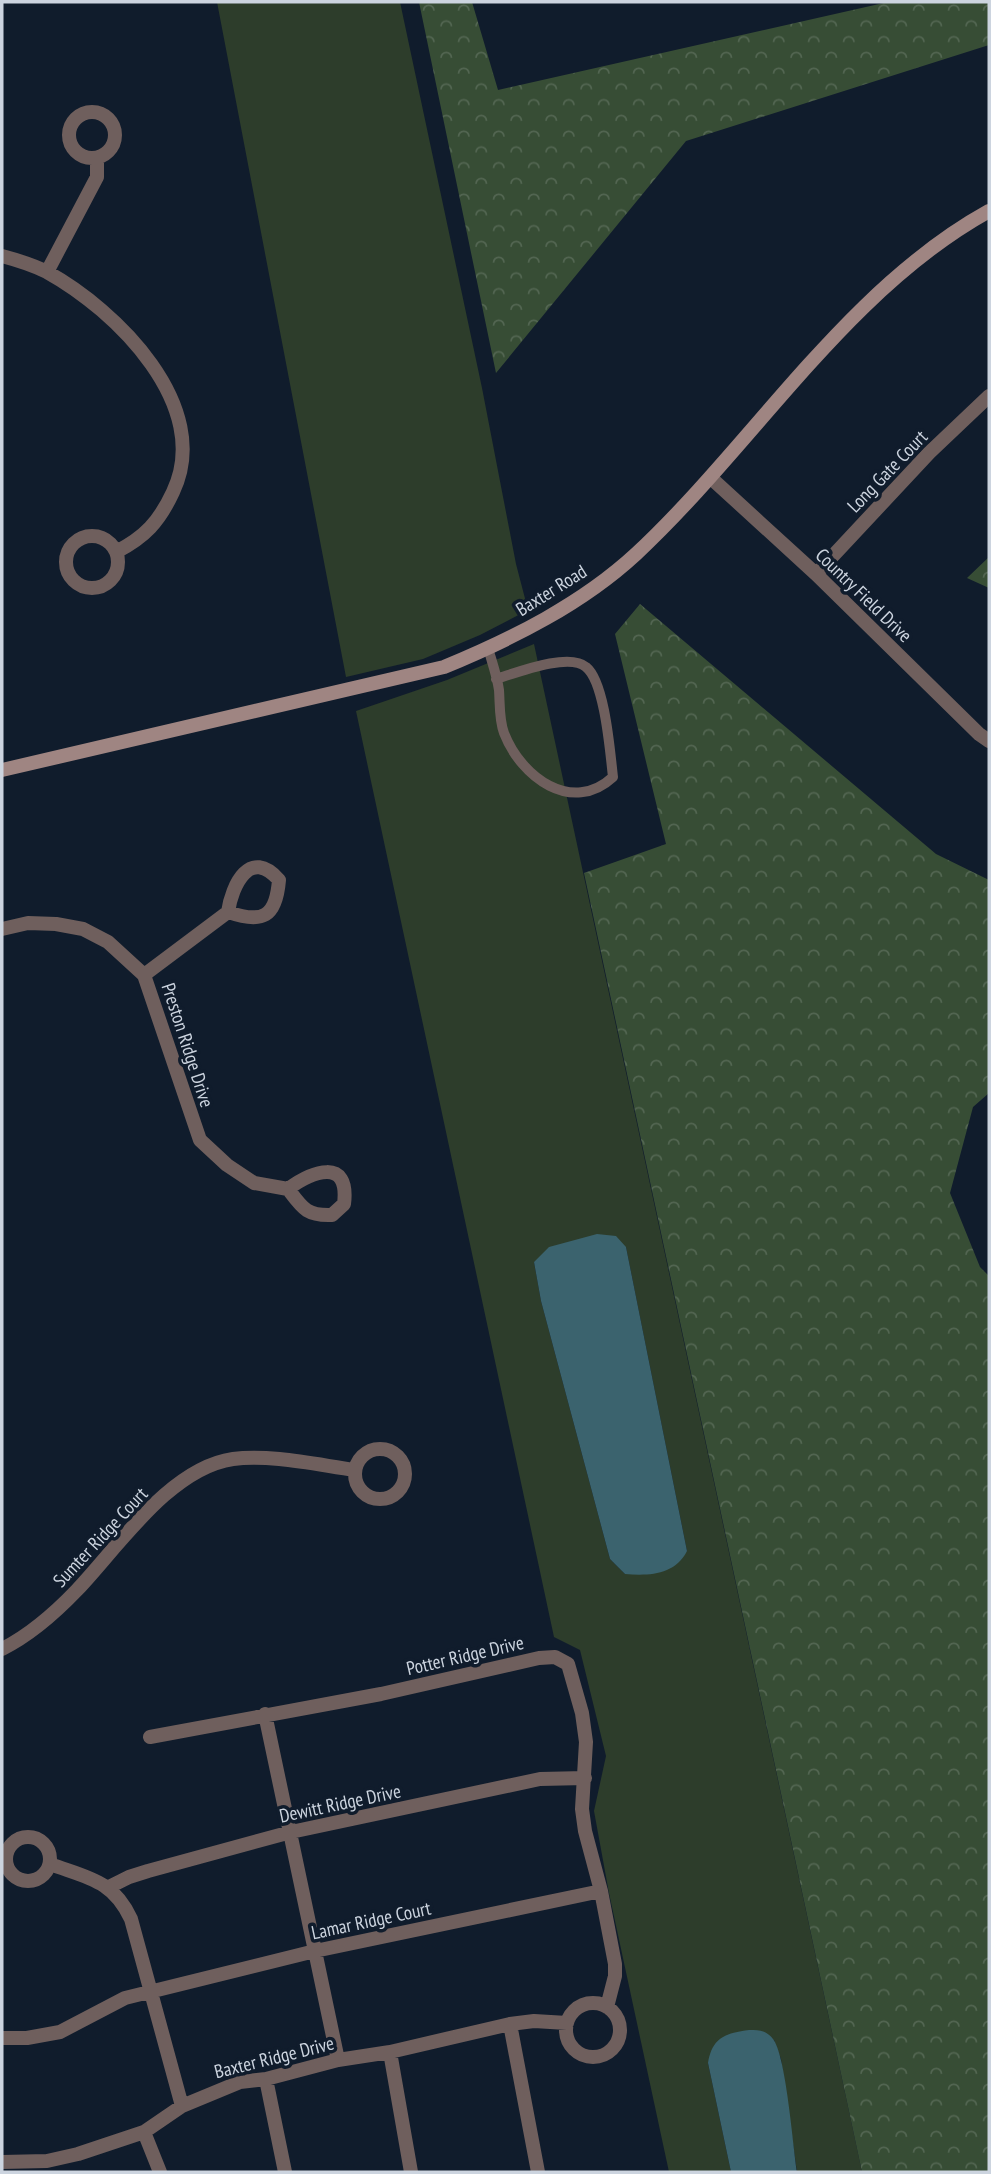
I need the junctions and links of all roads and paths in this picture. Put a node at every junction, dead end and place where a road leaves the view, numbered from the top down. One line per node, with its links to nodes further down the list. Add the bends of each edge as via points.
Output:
1 (97, 158): 4 (street, via 97,177)
2 (989, 211): 6 (main road, Baxter Road, via 908,267 841,330)
3 (2, 256): 4 (street)
4 (47, 272): 7 (street, via 100,307 129,337 162,379 177,411 183,450 180,477 158,522)
5 (989, 396): 8 (street, Long Gate Court)
6 (711, 478): 8 (street, Country Field Drive); 9 (main road, Baxter Road, via 604,580)
7 (116, 552)
8 (816, 574): 11 (street, Country Field Drive)
9 (488, 648): 10 (lane); 12 (main road, Baxter Road, via 444,667)
10 (496, 679): 10 (lane, via 503,732 536,777 569,793 588,792 613,777 605,712 585,666 551,663)
11 (989, 741)
12 (2, 770)
13 (228, 912): 15 (street)
14 (2, 929): 15 (street, Preston Ridge Drive, via 28,923 83,929 108,942)
15 (145, 975): 16 (street, Preston Ridge Drive, via 200,1140 254,1183)
16 (288, 1189)
17 (355, 1470): 18 (street, Sumter Ridge Court, via 265,1459 232,1460 193,1474 135,1525 53,1614)
18 (2, 1649)
19 (265, 1714): 20 (street, Potter Ridge Drive); 21 (street, Potter Ridge Drive, via 555,1657 568,1664 582,1713); 22 (street)
20 (150, 1737)
21 (585, 1778): 22 (street, Dewitt Ridge Drive, via 540,1779); 25 (street, Potter Ridge Drive, via 582,1810)
22 (291, 1832): 24 (street, Dewitt Ridge Drive, via 148,1871); 26 (street)
23 (50, 1864): 24 (street)
24 (109, 1887): 27 (street, via 124,1902 131,1919)
25 (601, 1891): 26 (street, Lamar Ridge Court); 28 (street, Potter Ridge Drive, via 615,1964)
26 (315, 1951): 27 (street, Lamar Ridge Court); 33 (street)
27 (150, 1992): 31 (street, Lamar Ridge Court, via 125,1998 60,2032); 35 (street)
28 (607, 2007): 29 (street, via 583,2005); 29 (street, via 620,2030 607,2054 589,2058 573,2049)
29 (567, 2023): 30 (street, Baxter Ridge Drive)
30 (510, 2024): 32 (street, Baxter Ridge Drive); 42 (street)
31 (2, 2038)
32 (390, 2052): 33 (street, Baxter Ridge Drive); 41 (street)
33 (338, 2060): 34 (street, Baxter Ridge Drive)
34 (266, 2079): 35 (street, Baxter Ridge Drive, via 240,2082); 40 (street)
35 (182, 2106): 36 (street, Baxter Ridge Drive)
36 (144, 2132): 38 (street, Baxter Ridge Drive); 39 (street)
37 (2, 2162): 38 (street, Baxter Ridge Drive)
38 (47, 2167)
39 (160, 2172)
40 (285, 2172)
41 (411, 2172)
42 (538, 2172)

